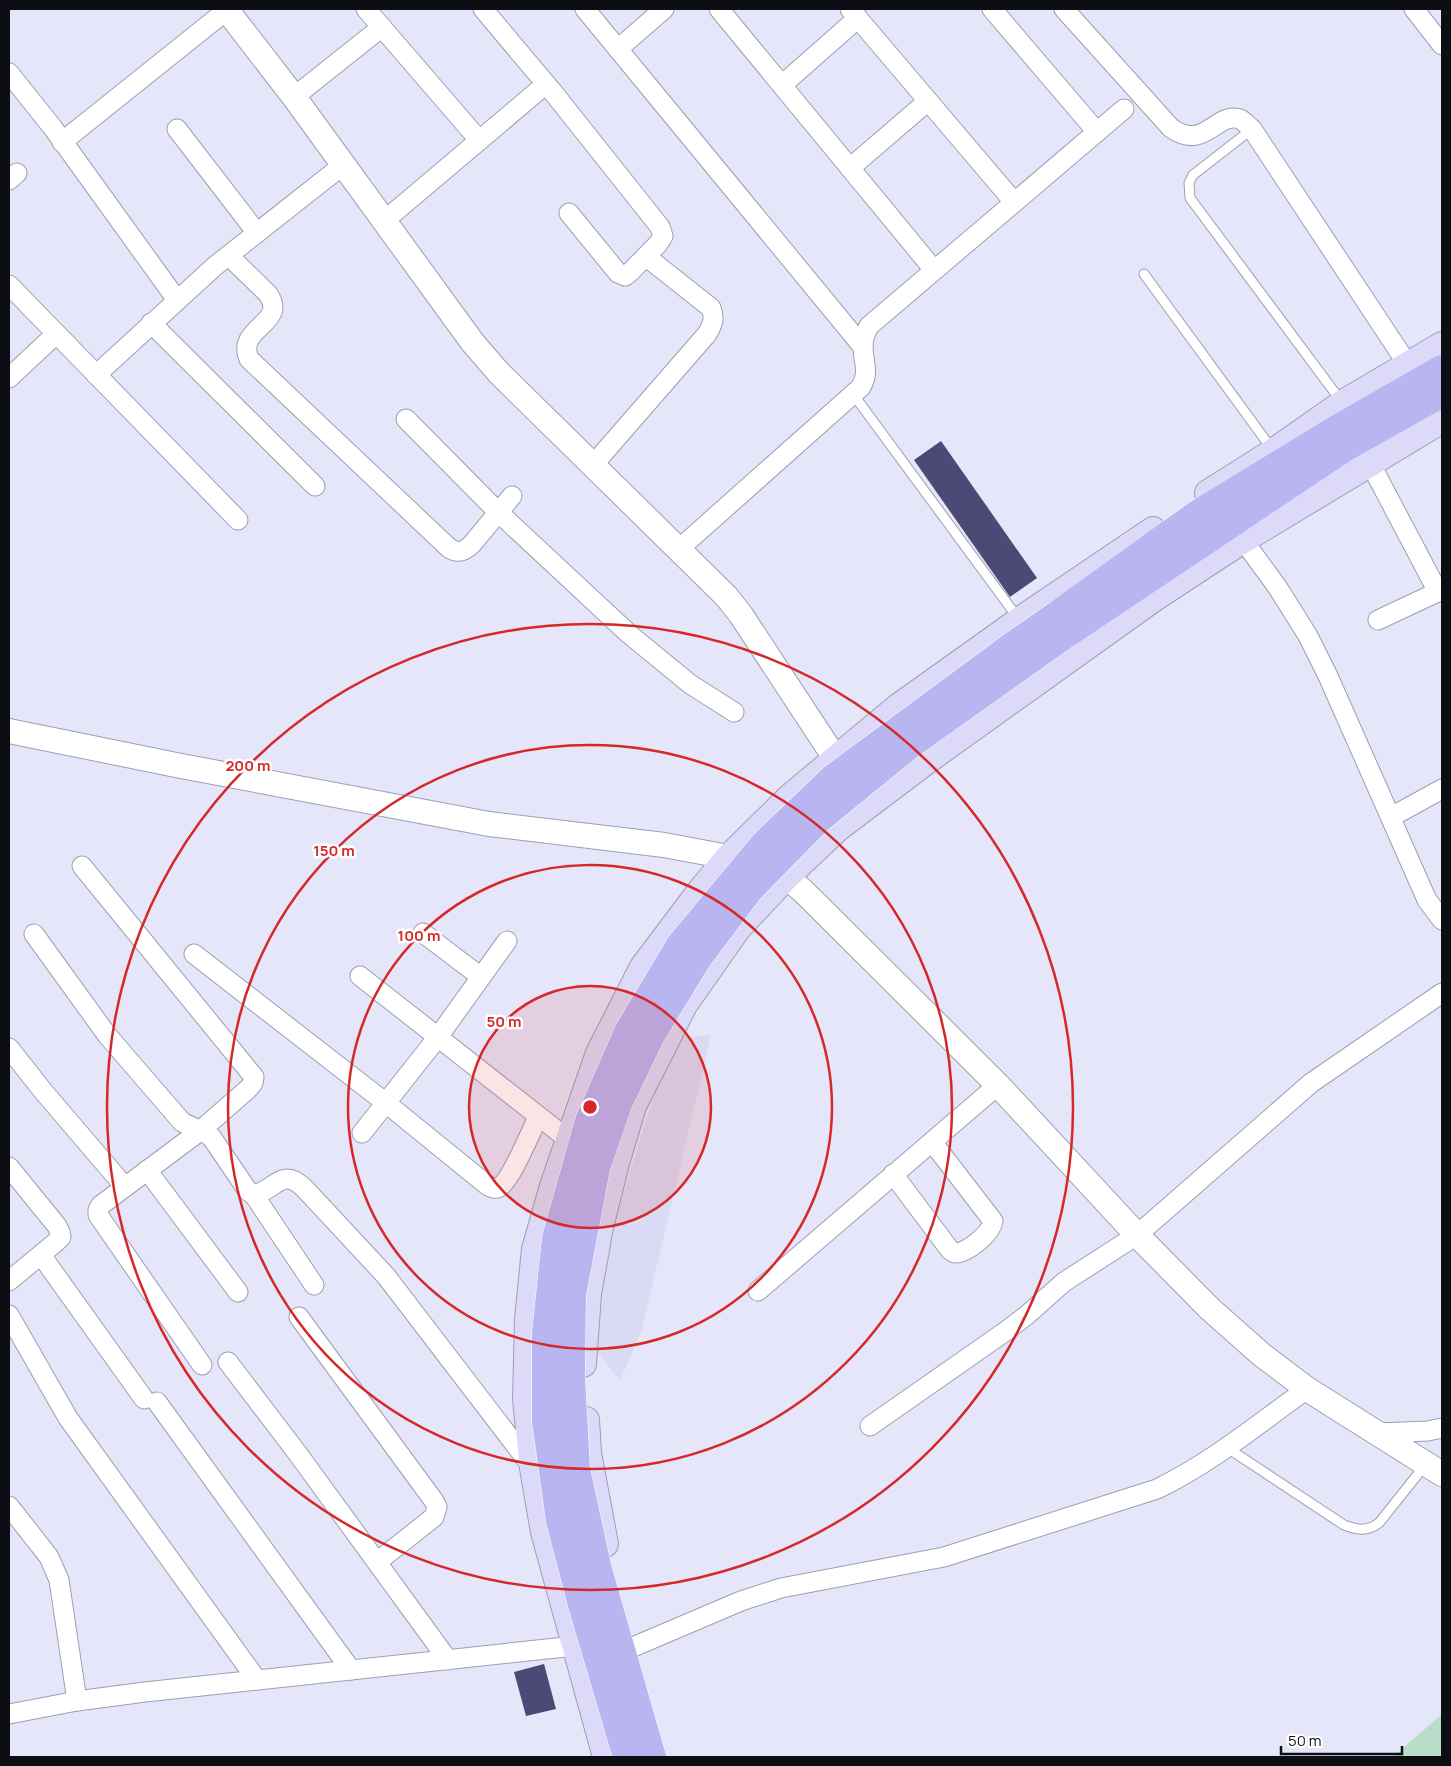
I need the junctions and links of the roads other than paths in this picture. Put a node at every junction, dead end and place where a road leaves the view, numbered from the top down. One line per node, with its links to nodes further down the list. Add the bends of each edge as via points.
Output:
1 (226, 9): 17 (street); 24 (street)
2 (366, 9): 11 (street)
3 (483, 9): 15 (street)
4 (585, 9): 13 (street)
5 (664, 9): 13 (street)
6 (719, 9): 16 (street)
7 (992, 9): 22 (street)
8 (1064, 9): 21 (street, via 1171,128 1180,134 1200,134 1231,119 1240,119)
9 (1414, 9): 12 (street)
10 (854, 13): 16 (street); 18 (street)
11 (382, 27): 17 (street); 23 (street)
12 (1442, 45)
13 (618, 49): 40 (street)
14 (9, 73): 24 (street)
15 (546, 84): 23 (street); 32 (street, via 663,232 661,240)
16 (782, 85): 26 (street)
17 (294, 97): 25 (street)
18 (928, 101): 26 (street); 27 (street)
19 (1124, 109): 22 (street)
20 (178, 129): 30 (street)
21 (1252, 129): 41 (street); 47 (lane, via 1193,175 1188,183 1190,198)
22 (1097, 132): 27 (street)
23 (479, 140): 29 (street)
24 (62, 142): 36 (street)
25 (343, 165): 29 (street); 30 (street)
26 (850, 168): 33 (street)
27 (1014, 202): 33 (street)
28 (569, 213): 32 (street, via 622,275 629,274)
29 (384, 221): 52 (street, via 486,359)
30 (257, 233): 31 (street)
31 (229, 256): 36 (street); 55 (street, via 273,301 274,310 269,318 246,344 249,359 257,367 449,548 465,551)
32 (644, 258): 52 (street, via 652,260 711,308 712,326)
33 (934, 270): 40 (street, via 868,326)
34 (1144, 274): 50 (lane)
35 (9, 285): 38 (street)
36 (177, 300): 37 (street)
37 (151, 323): 43 (street); 53 (street)
38 (56, 334): 43 (street); 44 (street)
39 (1442, 345): 41 (main road)
40 (863, 347): 45 (street, via 867,377)
41 (1408, 365): 47 (main road)
42 (1442, 369): 62 (main road, via 1196,516)
43 (96, 375): 56 (street)
44 (9, 378)
45 (853, 394): 58 (street); 60 (lane)
46 (1442, 394): 62 (main road, via 1344,448)
47 (1343, 403): 50 (main road)
48 (406, 419): 55 (street)
49 (1441, 423): 51 (main road)
50 (1273, 452): 60 (main road)
51 (1370, 464): 57 (main road); 59 (street)
52 (593, 465): 58 (street)
53 (315, 486)
54 (512, 496): 55 (street)
55 (498, 512): 63 (street, via 630,634 690,684)
56 (238, 520)
57 (1243, 540): 67 (street, via 1308,636); 70 (main road, via 1153,599 928,760 838,828)
58 (678, 549): 65 (street, via 712,580 741,615)
59 (1440, 591): 61 (street)
60 (1020, 620): 65 (main road, via 898,707)
61 (1378, 620)
62 (1064, 623): 120 (main road, bridge, via 1012,646 834,778 765,843 680,945 628,1032 589,1121 556,1238 546,1333 546,1422 560,1521); 121 (main road, bridge, via 819,819 749,890 698,958 655,1027 618,1104 596,1168 572,1296 570,1376 576,1469 598,1570)
63 (734, 712)
64 (9, 731): 68 (street, via 489,824 664,845)
65 (835, 758): 68 (main road, via 790,797)
66 (1442, 790): 67 (street)
67 (1390, 817): 71 (street, via 1427,900)
68 (729, 858): 70 (street, via 770,868); 86 (main road, via 643,967 599,1053)
69 (82, 866): 84 (street, via 254,1077 248,1089)
70 (786, 878): 81 (street, via 803,891); 113 (main road, via 738,928 684,1005 633,1106 600,1227 588,1294 583,1381 588,1453 607,1554)
71 (1442, 920)
72 (422, 933): 77 (street)
73 (34, 934): 84 (street, via 107,1035 182,1122)
74 (507, 941): 77 (street)
75 (194, 954): 82 (street)
76 (360, 976): 79 (street)
77 (481, 978): 79 (street)
78 (1442, 993): 93 (street, via 1311,1083)
79 (438, 1037): 82 (street); 83 (street)
80 (9, 1048): 91 (street)
81 (998, 1085): 87 (street); 93 (street)
82 (386, 1103): 83 (street, via 493,1188 499,1188 508,1180); 85 (street)
83 (538, 1117): 86 (street)
84 (200, 1131): 89 (street); 92 (street, via 212,1138 248,1192)
85 (362, 1133)
86 (569, 1140): 108 (main road, via 535,1249 528,1318 526,1399)
87 (933, 1143): 90 (street); 90 (street, via 993,1221 989,1231 967,1251 955,1253 950,1250)
88 (9, 1167): 94 (street, via 60,1232 56,1242)
89 (147, 1170): 91 (street); 98 (street)
90 (893, 1174): 97 (street)
91 (125, 1187): 102 (street, via 101,1205 98,1215)
92 (254, 1195): 96 (street); 108 (street, via 282,1179 298,1182 386,1276)
93 (1136, 1235): 103 (street, via 1216,1314); 104 (street, via 1064,1282 983,1348)
94 (41, 1255): 95 (street); 115 (street)
95 (9, 1281)
96 (314, 1285)
97 (758, 1291)
98 (238, 1292)
99 (9, 1315): 116 (street, via 68,1418)
100 (298, 1317): 111 (street, via 436,1507 434,1517)
101 (228, 1362): 111 (street)
102 (202, 1365)
103 (1307, 1389): 106 (street); 107 (street)
104 (870, 1426)
105 (1442, 1428): 106 (street)
106 (1377, 1433): 109 (street)
107 (1226, 1447): 109 (lane, via 1356,1529 1370,1529 1378,1523); 113 (street, via 1179,1479 1157,1489 944,1558 781,1588 741,1601)
108 (533, 1468): 112 (main road, via 544,1532)
109 (1434, 1469)
110 (9, 1506): 117 (street, via 49,1557 57,1574)
111 (377, 1562): 114 (street)
112 (575, 1646): 114 (street); 119 (main road)
113 (633, 1647): 122 (main road)
114 (448, 1660): 115 (street)
115 (351, 1670): 116 (street)
116 (257, 1680): 117 (street)
117 (77, 1701): 118 (street)
118 (9, 1714)
119 (606, 1757)
120 (626, 1757)
121 (652, 1757)
122 (664, 1757)

